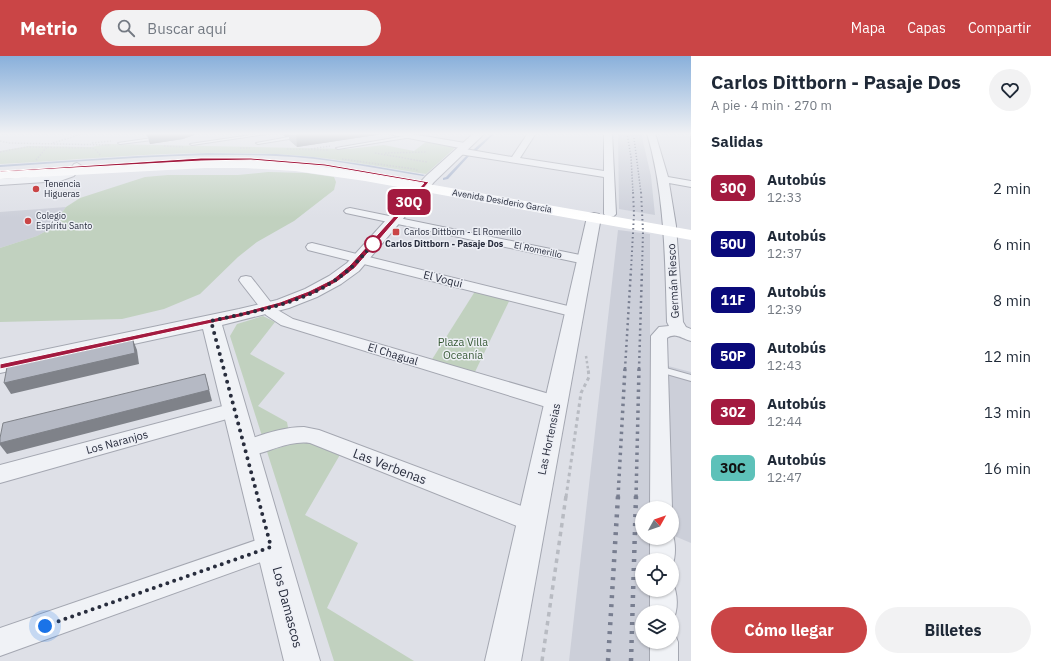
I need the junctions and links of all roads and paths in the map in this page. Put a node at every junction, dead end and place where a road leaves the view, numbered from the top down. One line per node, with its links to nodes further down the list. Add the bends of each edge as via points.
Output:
1 (448, 161): 11 (street)
2 (522, 161): 8 (street)
3 (609, 161): 8 (street, Las Hortensias)
4 (659, 161): 9 (street, Germán Riesco)
5 (75, 169): 6 (main road, Avenida Desiderio García); 7 (main road, Avenida Desiderio García); 10 (street, via 69,175 60,178); 11 (main road, Avenida Desiderio García, via 225,164 304,165)
6 (0, 171)
7 (0, 175)
8 (609, 175): 14 (street, Las Hortensias)
9 (664, 179): 12 (street); 16 (street, Germán Riesco)
10 (0, 182)
11 (425, 184): 14 (main road, Avenida Desiderio García); 15 (street)
12 (691, 184)
13 (350, 211): 15 (street, El Romerillo)
14 (602, 215): 16 (main road, Avenida Desiderio García); 21 (street, Las Hortensias)
15 (394, 220): 20 (street); 21 (street, El Romerillo)
16 (671, 228): 17 (main road, Avenida Desiderio García); 18 (main road, Avenida Desiderio García); 26 (street, Germán Riesco, via 674,322)
17 (691, 229)
18 (691, 235)
19 (312, 247): 20 (street, El Voqui)
20 (360, 259): 23 (street, via 344,274 324,287 298,299); 24 (street, El Voqui)
21 (585, 260): 24 (street, Las Hortensias)
22 (246, 280): 23 (street, El Chagual)
23 (267, 308): 25 (street); 31 (street, El Chagual, via 287,322)
24 (575, 312): 31 (street, Las Hortensias)
25 (211, 321): 28 (street); 32 (street, Los Damascos)
26 (686, 333): 29 (street, Germán Riesco, via 669,330 661,333)
27 (587, 349): 42 (path, via 589,377 581,393)
28 (0, 366)
29 (658, 369): 30 (lane); 35 (street, Germán Riesco)
30 (691, 378)
31 (556, 403): 36 (street, Las Hortensias)
32 (234, 410): 33 (street, Los Damascos); 34 (street, Los Naranjos)
33 (245, 449): 36 (street, Las Verbenas, via 291,435 312,436); 37 (street, Los Damascos)
34 (0, 474)
35 (661, 501)
36 (532, 521): 41 (street, Las Hortensias)
37 (271, 547): 38 (street); 40 (street, Los Damascos)
38 (0, 642)
39 (664, 649): 43 (street)
40 (302, 661)
41 (503, 661)
42 (542, 661)
43 (664, 661)

